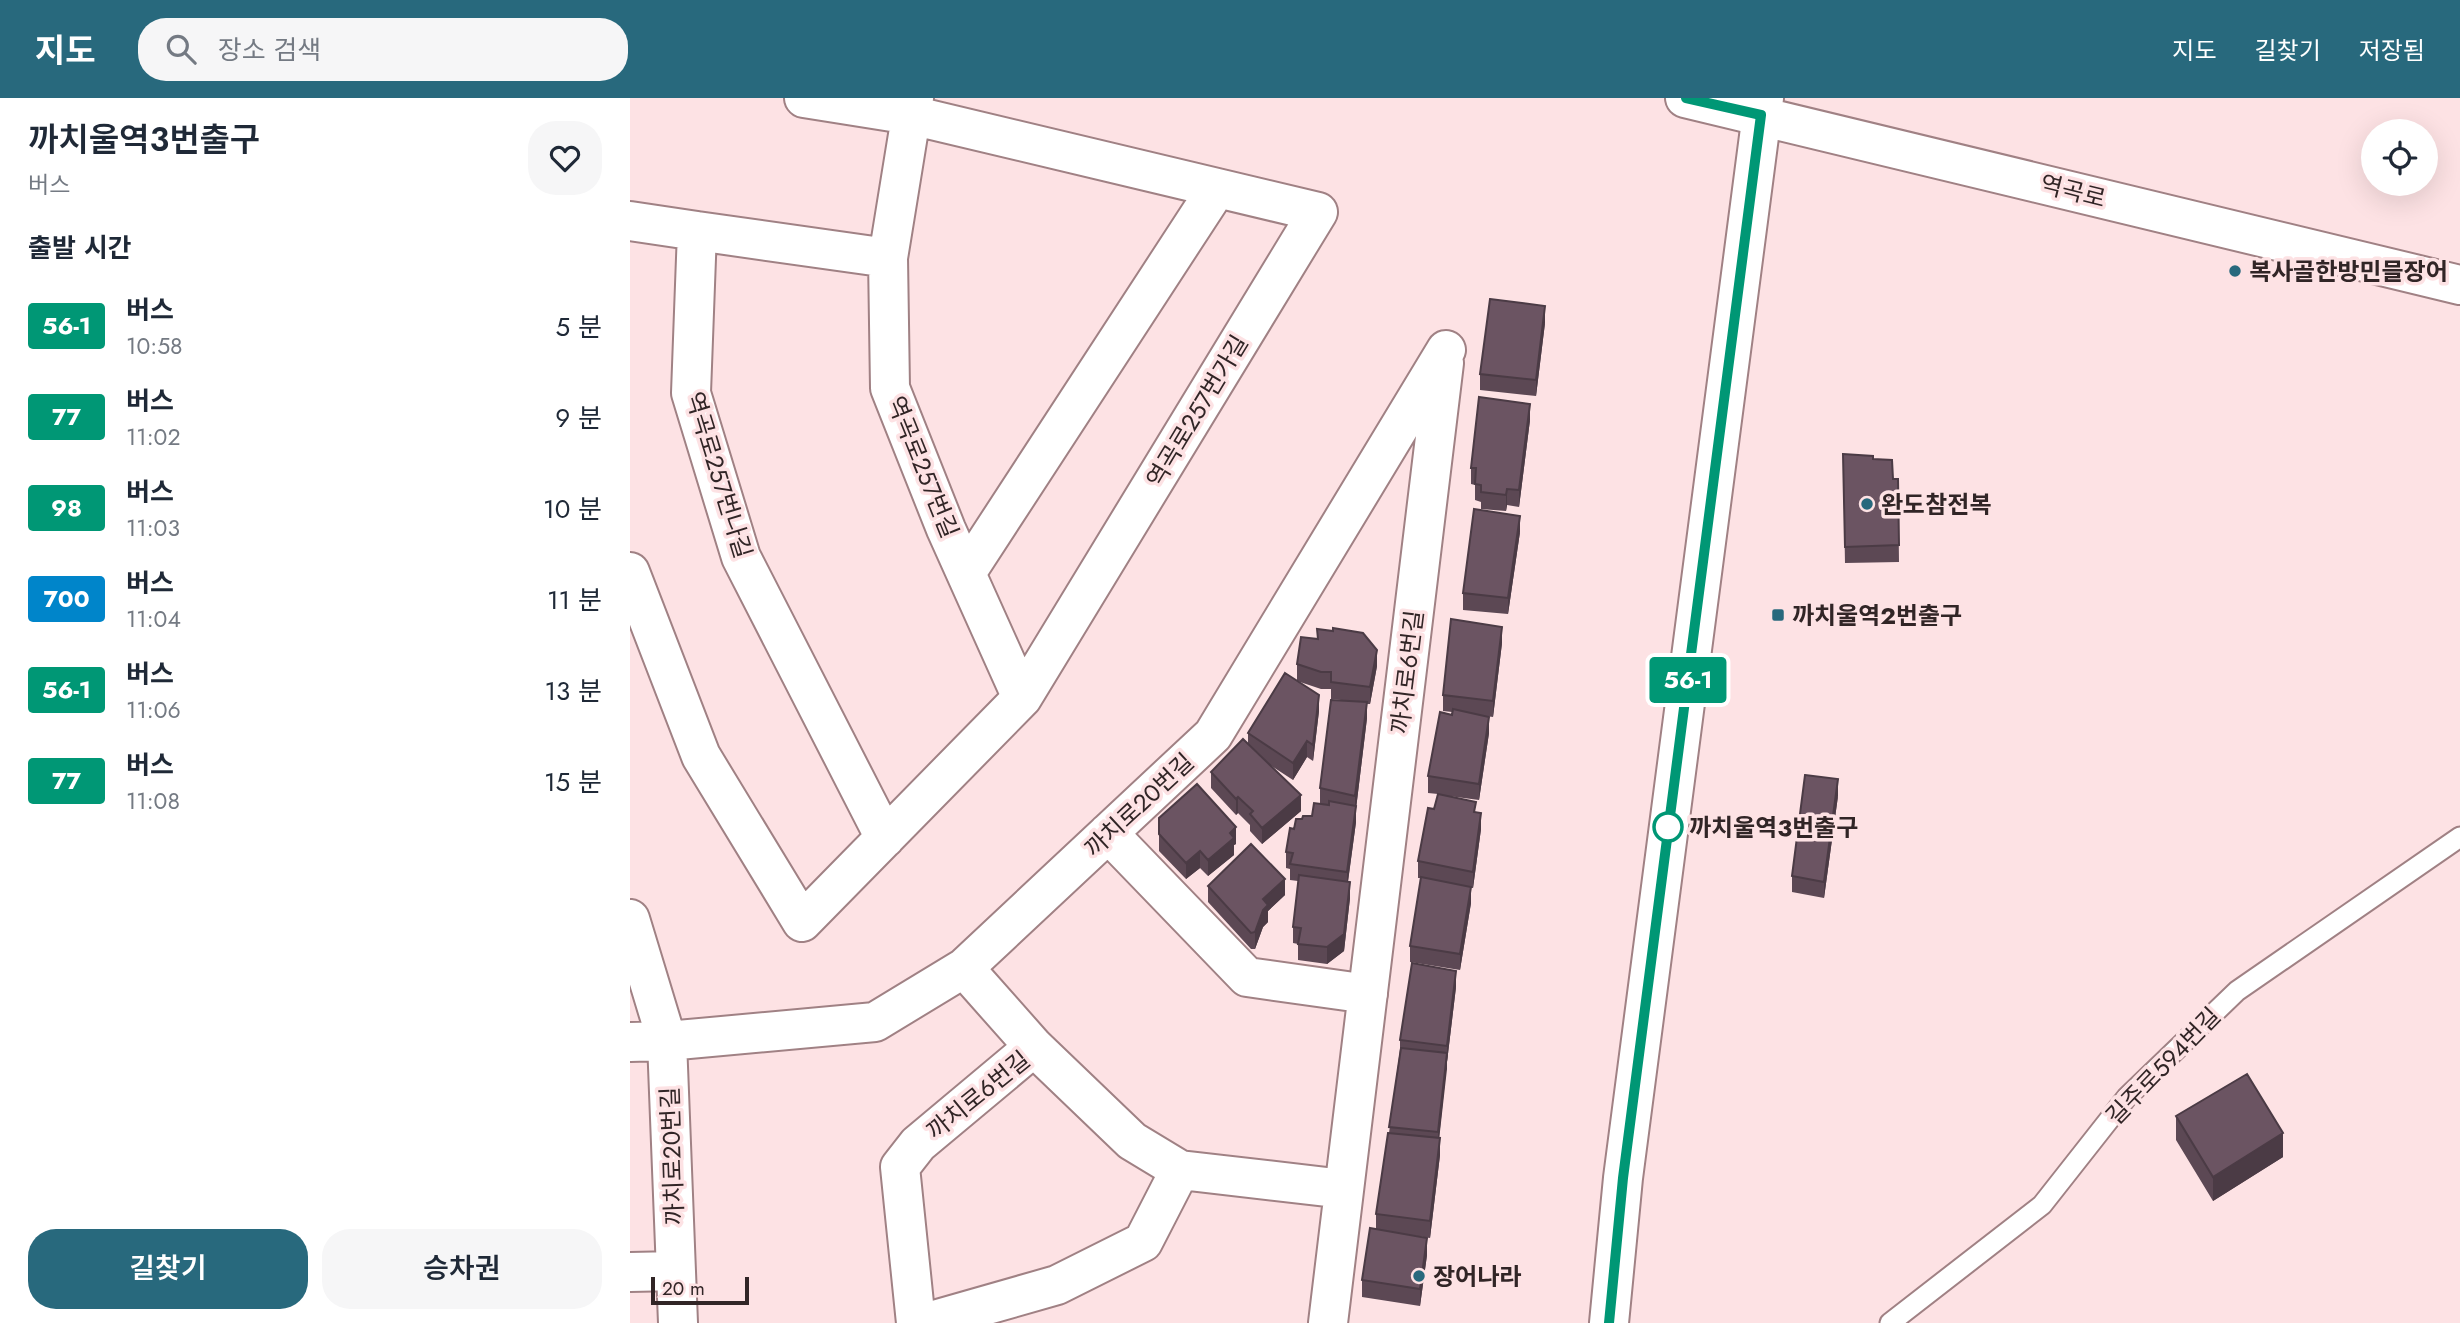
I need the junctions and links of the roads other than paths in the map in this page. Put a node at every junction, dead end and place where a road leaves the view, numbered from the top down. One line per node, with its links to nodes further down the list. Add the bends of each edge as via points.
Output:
1 (804, 98): 4 (street, 역곡로257번가길)
2 (1685, 98): 3 (street, 역곡로)
3 (1762, 106): 9 (street, 역곡로); 31 (street, via 1623,1178)
4 (912, 107): 5 (street, 역곡로257번가길); 8 (street, 역곡로257번길)
5 (1217, 188): 12 (street); 13 (street, 역곡로257번가길, via 1318,212)
6 (630, 221): 7 (street)
7 (697, 231): 8 (street); 16 (street, 역곡로257번나길, via 691,393 741,556)
8 (888, 258): 12 (street, 역곡로257번길, via 890,388)
9 (2460, 285)
10 (1446, 350): 14 (street, 까치로20번길, via 1213,736); 19 (street, 까치로6번길)
11 (630, 572): 16 (street, 역곡로257번가길, via 701,756 802,922)
12 (966, 573): 13 (street, 역곡로257번길)
13 (1022, 698): 16 (street, 역곡로257번가길)
14 (1108, 833): 18 (street, 까치로20번길); 19 (street, via 1247,977)
15 (2460, 837): 32 (lane, 길주로594번길, via 2237,991 2127,1097 2042,1205)
16 (885, 838)
17 (630, 919): 20 (street, 까치로20번길)
18 (964, 968): 20 (street, 까치로20번길, via 876,1022); 22 (street)
19 (1368, 994): 24 (street, 까치로6번길)
20 (667, 1041): 21 (street, 까치로20번길); 25 (street, 까치로20번길)
21 (630, 1042)
22 (1034, 1047): 23 (street, 까치로6번길, via 1132,1141); 28 (street, 까치로6번길, via 918,1144 900,1167)
23 (1180, 1170): 24 (street, 까치로6번길); 29 (street, via 1143,1242 1057,1285)
24 (1344, 1189): 30 (street, 까치로6번길)
25 (677, 1271): 26 (street); 27 (street, 까치로20번길)
26 (630, 1272)
27 (678, 1323)
28 (916, 1323)
29 (924, 1323)
30 (1328, 1323)
31 (1609, 1323)
32 (1890, 1323)

